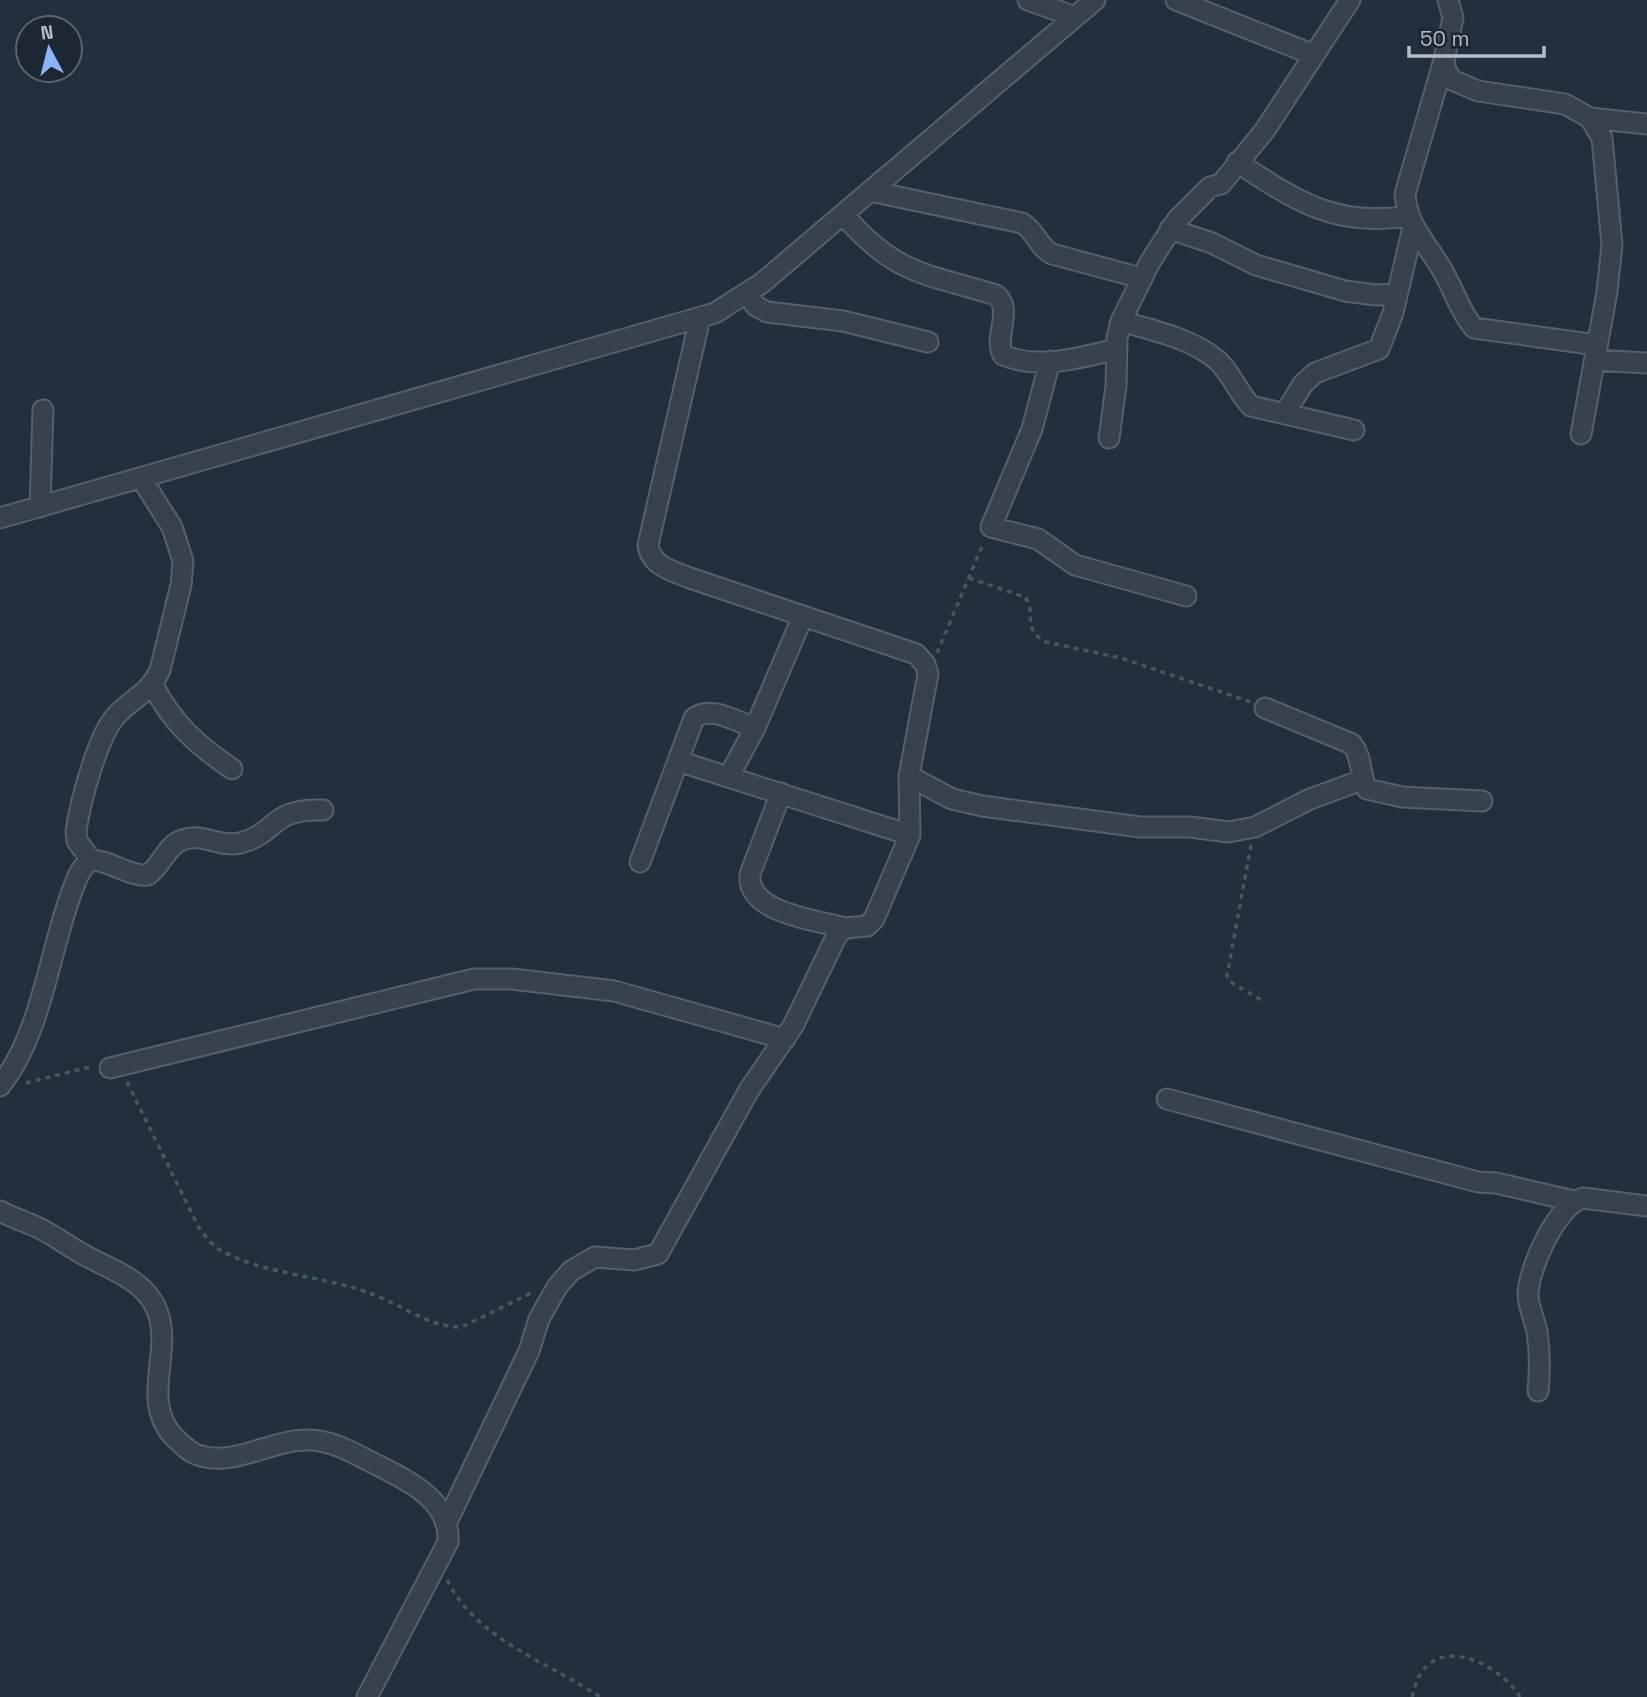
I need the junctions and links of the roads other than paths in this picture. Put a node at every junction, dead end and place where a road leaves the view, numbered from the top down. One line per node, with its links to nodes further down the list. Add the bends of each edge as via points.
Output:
1 (1028, 0): 6 (street)
2 (1095, 0): 6 (street)
3 (1176, 0): 7 (street)
4 (1350, 0): 7 (street)
5 (1448, 0): 8 (street, via 1453,18)
6 (1074, 17): 12 (street)
7 (1314, 55): 11 (street, via 1265,130)
8 (1444, 60): 9 (street, via 1452,80 1463,87 1554,101); 14 (street, via 1405,194)
9 (1590, 118): 10 (street); 23 (street, via 1602,138 1612,229 1609,282)
10 (1647, 124)
11 (1237, 162): 14 (street, via 1323,212); 15 (street, via 1221,184 1210,187)
12 (870, 191): 13 (street); 16 (street, via 1022,223 1052,254)
13 (843, 214): 17 (street); 24 (street, via 866,242 893,262 996,295 1004,309 998,339 1003,355)
14 (1410, 221): 18 (street); 23 (street, via 1474,328)
15 (1170, 229): 16 (street); 18 (street, via 1256,265 1345,291)
16 (1141, 278): 20 (street)
17 (747, 294): 19 (street); 21 (street, via 767,312 843,321)
18 (1397, 294): 27 (street, via 1379,349 1315,373)
19 (700, 318): 31 (street); 35 (street, via 648,545 650,556 657,564 690,578)
20 (1121, 321): 22 (street); 27 (street, via 1188,342 1220,363 1251,406)
21 (928, 342)
22 (1116, 349): 24 (street); 30 (street)
23 (1596, 353): 25 (street); 29 (street)
24 (1051, 362): 34 (street, via 1032,429 991,527 1038,539 1076,565)
25 (1647, 363)
26 (43, 410): 32 (street)
27 (1285, 413): 28 (street)
28 (1354, 430)
29 (1581, 434)
30 (1109, 438)
31 (141, 478): 32 (street); 36 (street, via 172,527 183,561 181,585)
32 (40, 507): 33 (street)
33 (0, 518)
34 (1186, 596)
35 (803, 616): 38 (street); 42 (street, via 916,654 925,664 928,674)
36 (153, 685): 40 (street, via 183,731); 48 (street, via 118,713 100,742 76,831 77,841)
37 (1265, 708): 43 (street, via 1352,744 1359,753)
38 (755, 728): 39 (street, via 701,713 694,718); 41 (street)
39 (678, 761): 41 (street); 49 (street)
40 (232, 769)
41 (729, 776): 44 (street)
42 (909, 776): 43 (street, via 952,799 982,806 1140,827 1227,832 1255,827); 47 (street)
43 (1362, 779): 45 (street, via 1367,789 1379,793)
44 (781, 793): 47 (street); 50 (street, via 749,885 769,907)
45 (1482, 801)
46 (323, 810): 48 (street, via 287,813 237,844 193,837 181,840 148,875 128,874)
47 (910, 835): 50 (street, via 874,919 867,926)
48 (92, 862): 53 (street, via 83,868 72,890 37,1009)
49 (640, 862)
50 (845, 928): 51 (street, via 837,934)
51 (785, 1040): 52 (street, via 614,991 474,979); 59 (street, via 749,1090 658,1254 634,1259 596,1257 556,1287)
52 (110, 1068)
53 (0, 1086)
54 (1167, 1099): 55 (street, via 1478,1182)
55 (1574, 1200): 56 (street, via 1596,1198); 58 (street, via 1538,1256 1530,1284 1539,1348)
56 (1647, 1206)
57 (0, 1211): 59 (street, via 135,1282 148,1295 164,1343 157,1388 162,1419 195,1454 208,1458 288,1442 328,1443 408,1480 433,1500)
58 (1538, 1391)
59 (446, 1524): 60 (street, via 448,1542 440,1562)
60 (367, 1697)

